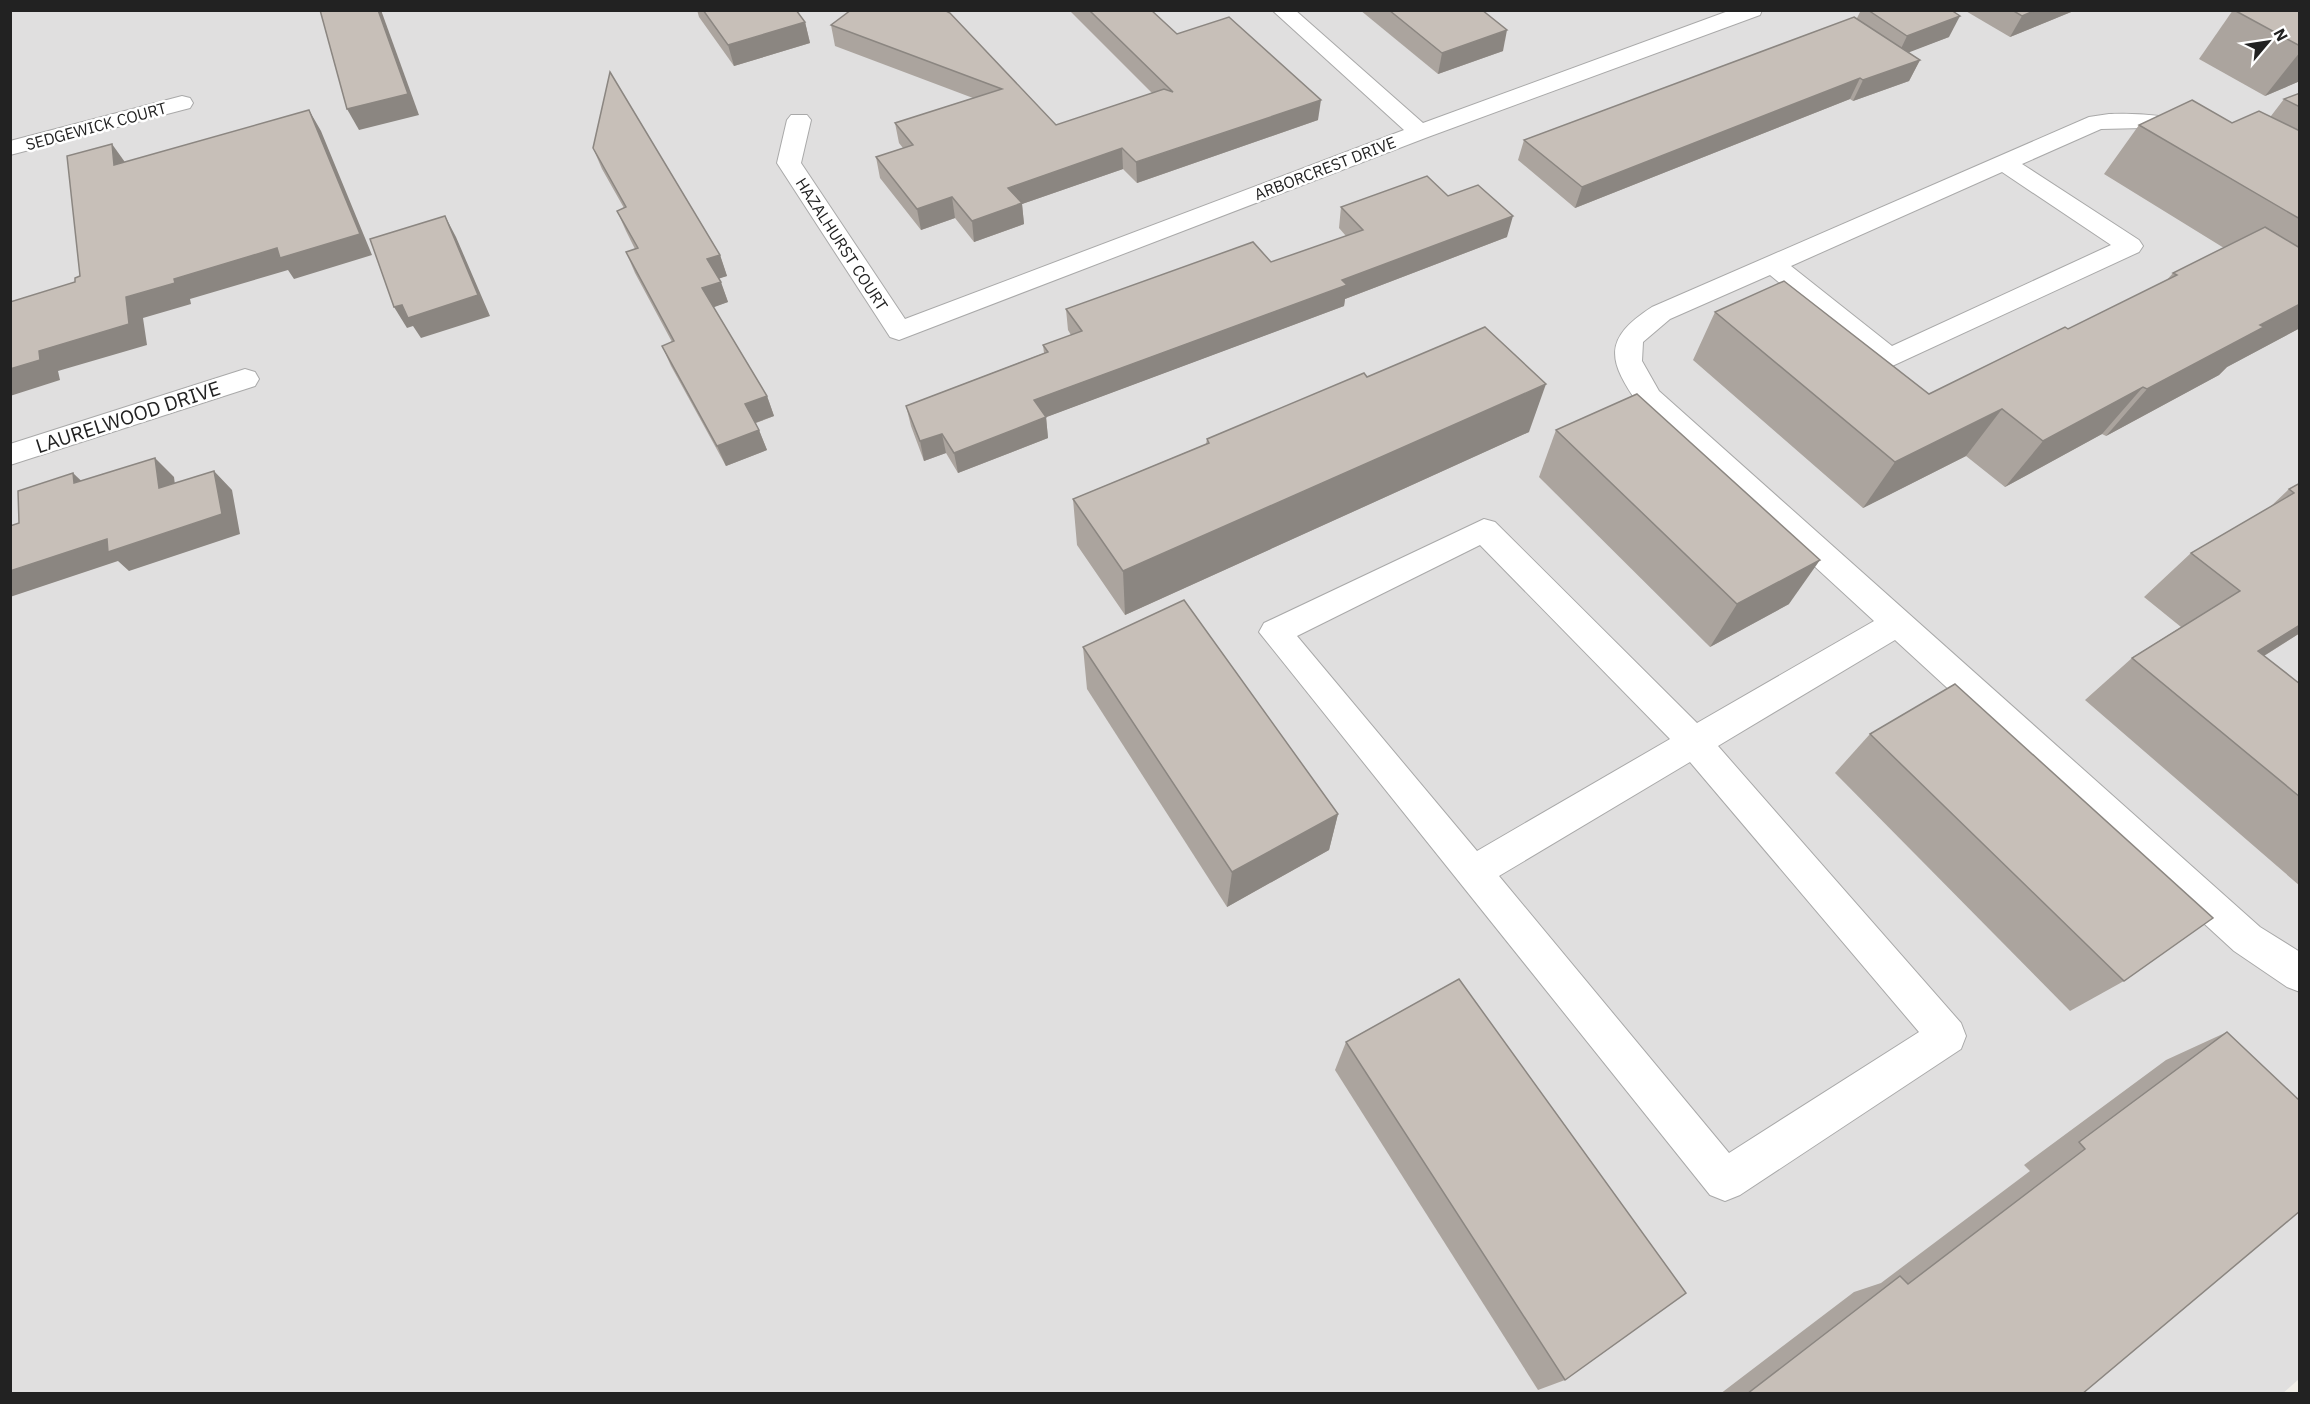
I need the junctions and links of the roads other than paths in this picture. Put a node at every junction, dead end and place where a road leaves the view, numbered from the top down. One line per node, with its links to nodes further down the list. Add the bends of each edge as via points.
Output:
1 (1282, 10): 5 (street)
2 (1752, 10): 5 (street, ARBORCREST DRIVE)
3 (182, 103): 7 (street, SEDGEWICK COURT)
4 (799, 120): 10 (street, HAZALHURST COURT, via 789,163)
5 (1420, 132): 10 (street, ARBORCREST DRIVE)
6 (2210, 140): 8 (street, via 2180,128 2123,119 2097,122)
7 (10, 148)
8 (2004, 163): 9 (street); 9 (street, via 2130,246 1890,358)
9 (1772, 264): 13 (street, via 1641,325 1631,336 1626,352 1631,374 1649,398)
10 (899, 331)
11 (245, 380): 12 (street, LAURELWOOD DRIVE)
12 (10, 454)
13 (1898, 622): 14 (street); 16 (street, via 2247,939)
14 (1694, 742): 15 (street); 15 (street, via 1484,530 1275,632); 15 (street, via 1947,1036 1725,1180)
15 (1473, 872)
16 (2300, 974)

